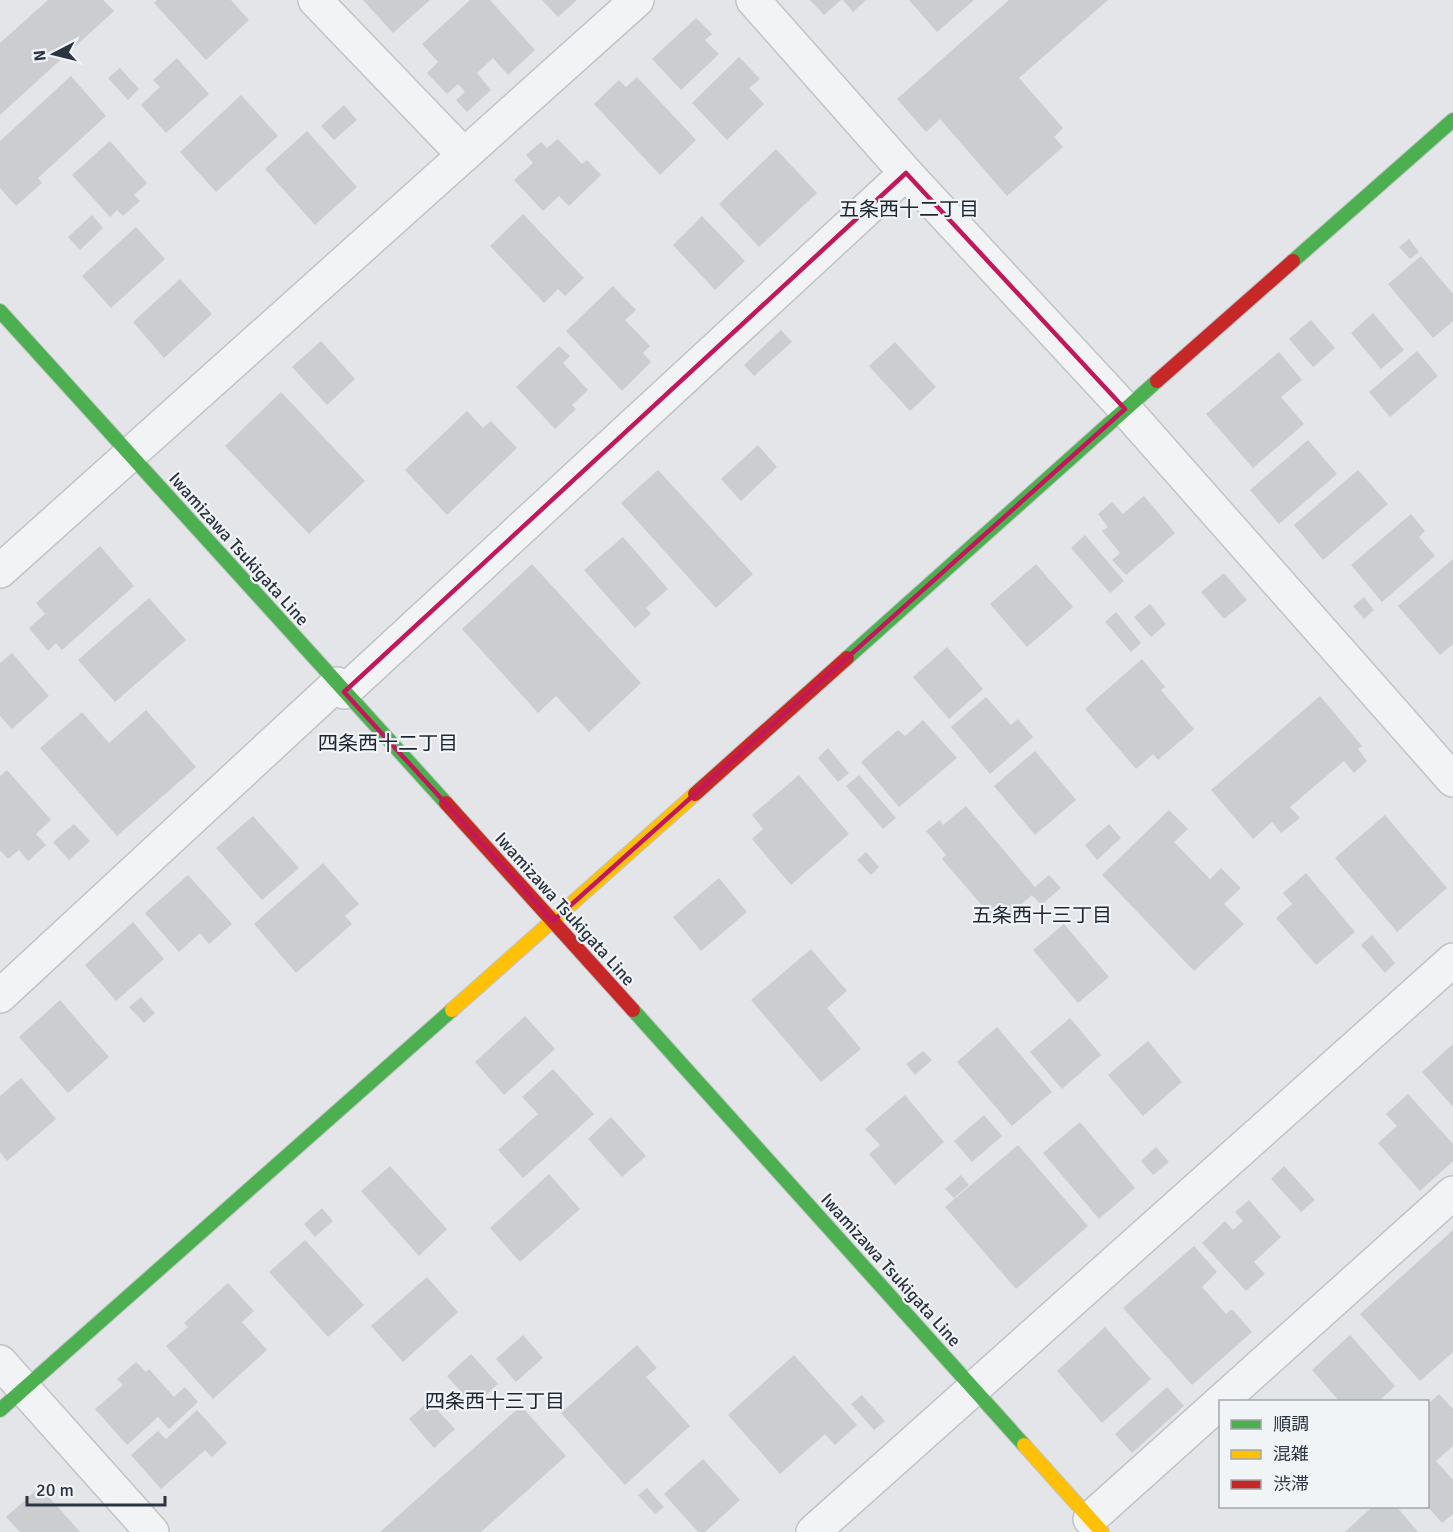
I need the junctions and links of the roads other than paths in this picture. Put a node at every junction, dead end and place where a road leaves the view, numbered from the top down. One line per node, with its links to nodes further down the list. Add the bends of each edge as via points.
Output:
1 (315, 0): 5 (street)
2 (637, 0): 5 (street)
3 (753, 0): 6 (street)
4 (1453, 120): 8 (street)
5 (464, 155): 9 (street)
6 (906, 173): 8 (street); 11 (street)
7 (0, 311): 9 (street, Iwamizawa Tsukigata Line)
8 (1125, 409): 12 (street); 13 (street)
9 (129, 454): 10 (street); 11 (street, Iwamizawa Tsukigata Line)
10 (0, 571)
11 (341, 688): 13 (street, Iwamizawa Tsukigata Line); 15 (street)
12 (1453, 780)
13 (553, 921): 18 (street); 19 (street, Iwamizawa Tsukigata Line)
14 (1453, 960): 19 (street)
15 (0, 996)
16 (1453, 1193): 20 (street)
17 (0, 1362): 18 (street)
18 (24, 1388): 21 (street); 24 (street)
19 (973, 1389): 23 (street, Iwamizawa Tsukigata Line); 25 (street)
20 (1230, 1400)
21 (0, 1410)
22 (1219, 1411): 23 (street)
23 (1096, 1525)
24 (152, 1532)
25 (813, 1532)

